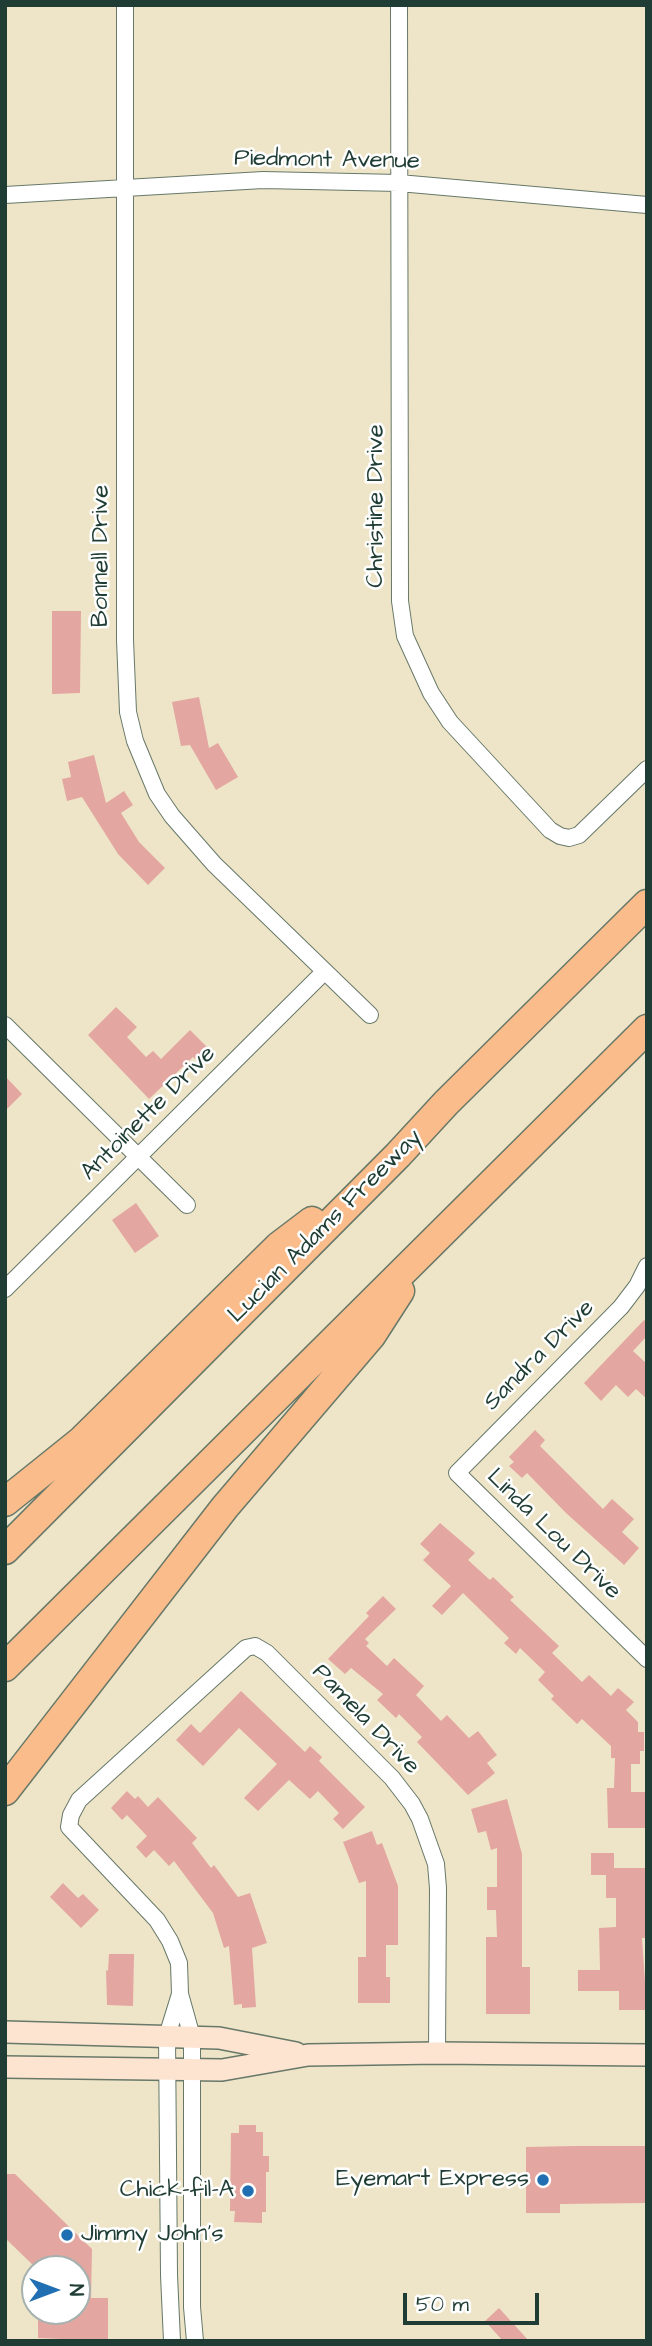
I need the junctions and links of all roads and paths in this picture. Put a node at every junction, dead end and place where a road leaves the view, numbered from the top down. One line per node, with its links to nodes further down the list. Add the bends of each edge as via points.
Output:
1 (125, 5): 4 (street, Bonnell Drive)
2 (400, 5): 3 (street, Christine Drive)
3 (399, 183): 4 (street, Piedmont Avenue, via 263,180); 6 (street, Piedmont Avenue); 7 (street, Christine Drive, via 400,601 410,649 430,693 450,722 560,836 579,835)
4 (125, 187): 5 (street, Piedmont Avenue); 9 (street, Bonnell Drive, via 125,652 128,712 135,741 157,794 172,816)
5 (5, 195)
6 (647, 205)
7 (647, 769)
8 (647, 904): 13 (highway, Lucian Adams Freeway)
9 (324, 972): 10 (street, Bonnell Drive); 14 (street, Antoinette Drive)
10 (370, 1015)
11 (5, 1026): 14 (street)
12 (647, 1029): 16 (highway)
13 (398, 1155): 21 (highway, via 279,1246 81,1441); 22 (highway, Lucian Adams Freeway)
14 (137, 1158): 15 (street); 19 (street, Antoinette Drive)
15 (187, 1205)
16 (428, 1247): 25 (highway); 26 (highway, via 371,1336 225,1507)
17 (647, 1266): 18 (street, Sandra Drive)
18 (642, 1288): 20 (street, Sandra Drive)
19 (5, 1289)
20 (457, 1473): 23 (street, Linda Lou Drive)
21 (5, 1502)
22 (5, 1550)
23 (639, 1644): 24 (street, Linda Lou Drive)
24 (647, 1659)
25 (5, 1667)
26 (5, 1791)
27 (180, 1994): 29 (street); 30 (street); 31 (street, Pamela Drive, via 179,1963 158,1920 69,1828 71,1815 79,1800 155,1730 246,1647 255,1646 397,1784 420,1819 436,1864 438,1888)
28 (5, 2032): 29 (main road)
29 (167, 2036): 30 (main road); 35 (street)
30 (192, 2037): 32 (main road); 36 (street)
31 (437, 2053): 32 (main road); 33 (main road)
32 (308, 2055): 36 (main road, via 222,2070)
33 (647, 2055)
34 (5, 2067): 35 (main road)
35 (167, 2068): 36 (main road); 37 (street)
36 (191, 2069): 38 (street)
37 (172, 2341)
38 (195, 2341)

